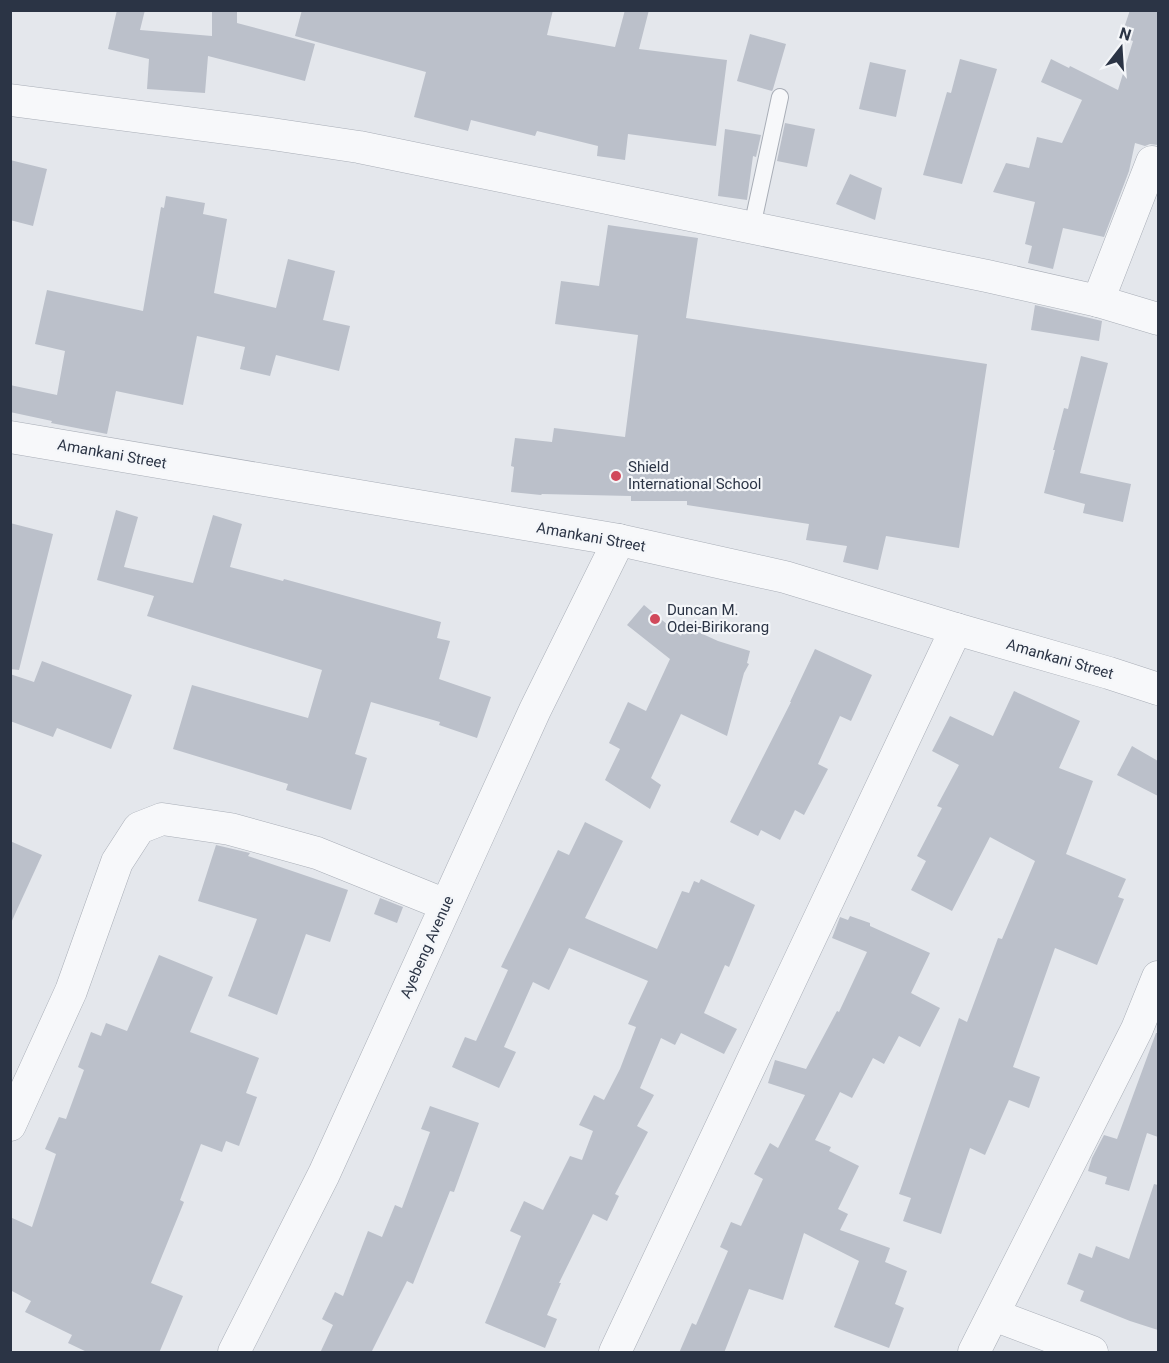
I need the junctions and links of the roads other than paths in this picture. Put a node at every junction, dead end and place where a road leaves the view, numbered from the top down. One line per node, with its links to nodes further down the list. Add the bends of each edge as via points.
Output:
1 (780, 97): 4 (lane)
2 (10, 100): 4 (street, via 359,147)
3 (1152, 162): 5 (street)
4 (752, 227): 5 (street)
5 (1098, 302): 6 (street)
6 (1158, 319)
7 (10, 437): 8 (street, Amankani Street)
8 (619, 540): 9 (street, Amankani Street, via 785,577); 11 (street, Ayebeng Avenue, via 535,710)
9 (956, 629): 10 (street, Amankani Street); 17 (street)
10 (1158, 689)
11 (446, 905): 14 (street, via 317,854 230,829 162,819 139,828 117,862 71,991); 16 (street, Ayebeng Avenue, via 324,1174)
12 (1158, 977): 13 (street)
13 (1148, 1033): 15 (street)
14 (10, 1125)
15 (994, 1315): 18 (street); 19 (street)
16 (234, 1353)
17 (615, 1353)
18 (974, 1353)
19 (1092, 1353)

